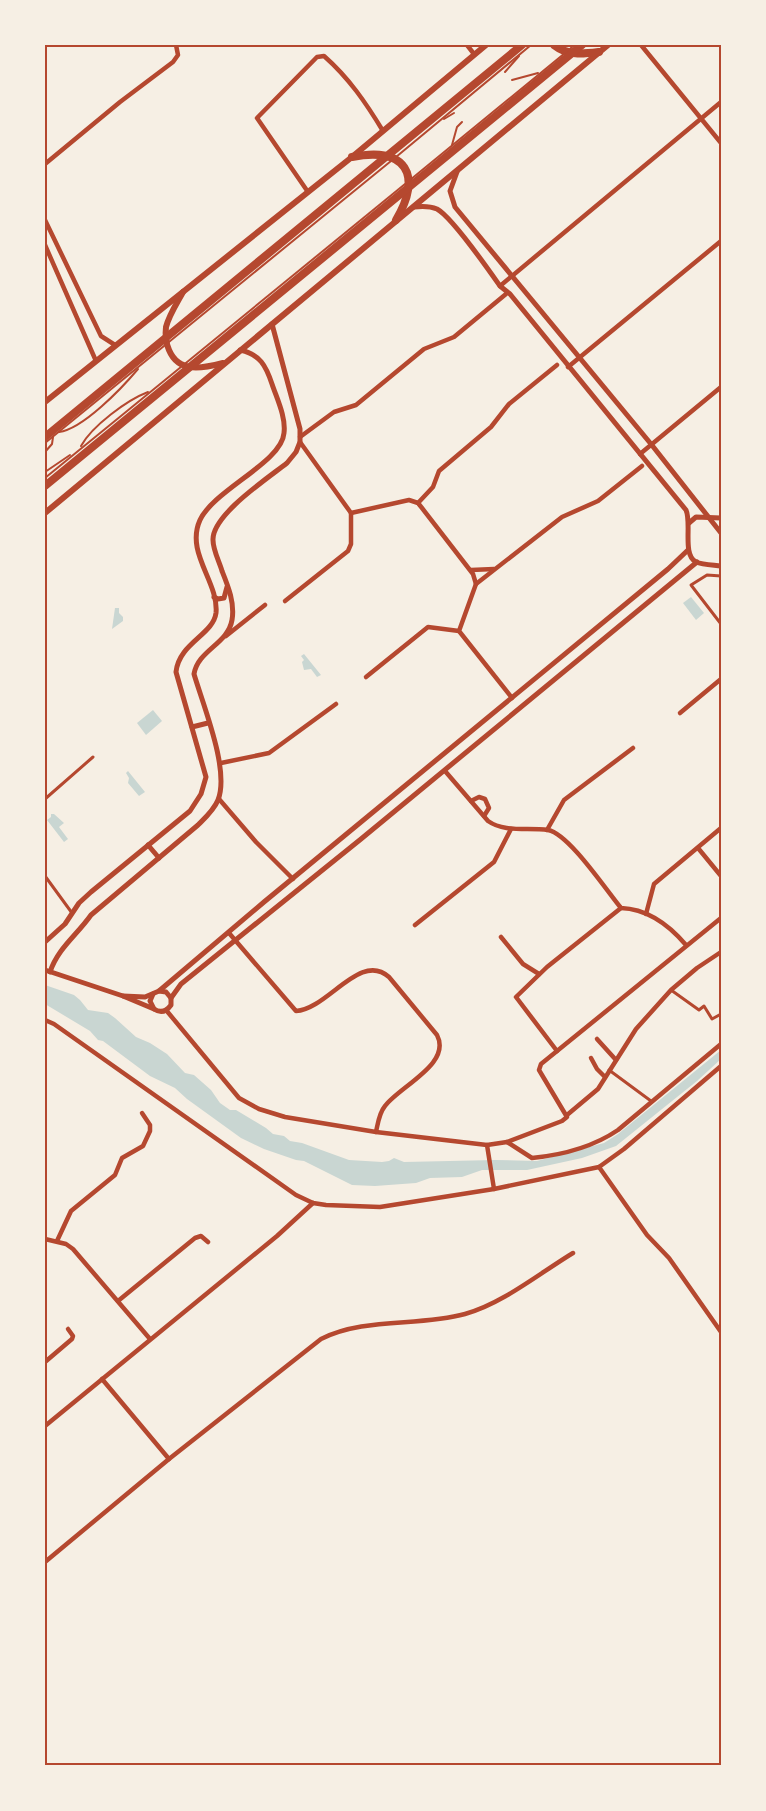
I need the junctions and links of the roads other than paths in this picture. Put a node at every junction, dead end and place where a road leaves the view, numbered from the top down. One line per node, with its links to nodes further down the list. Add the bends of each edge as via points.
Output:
1 (176, 45): 26 (street, via 178,54 173,62)
2 (467, 45): 12 (street)
3 (486, 45): 12 (main road)
4 (531, 45): 9 (lane)
5 (554, 45): 10 (highway)
6 (582, 45): 10 (highway)
7 (608, 45): 11 (main road)
8 (641, 45): 18 (street)
9 (522, 48): 13 (lane); 20 (lane); 25 (highway)
10 (571, 50): 11 (highway); 14 (lane); 28 (highway)
11 (599, 52): 27 (main road)
12 (474, 54): 21 (main road)
13 (505, 72)
14 (541, 72): 15 (lane); 23 (lane)
15 (512, 80)
16 (721, 102): 18 (street)
17 (454, 113): 20 (lane)
18 (701, 119): 22 (street); 35 (street)
19 (462, 122): 23 (lane)
20 (436, 123): 25 (lane)
21 (383, 131): 24 (main road); 29 (street, via 352,82 324,56 317,57 257,118)
22 (721, 143)
23 (452, 145): 28 (lane)
24 (352, 157): 25 (highway); 29 (main road)
25 (392, 157): 28 (highway, via 403,166); 40 (highway)
26 (45, 164)
27 (459, 168): 30 (main road); 35 (street, via 450,187 452,200)
28 (409, 184): 32 (highway, via 408,197); 48 (highway)
29 (308, 192): 37 (main road)
30 (410, 208): 32 (main road); 36 (street, via 429,206 442,213)
31 (45, 220): 41 (street, via 101,336)
32 (396, 220): 39 (main road)
33 (721, 241): 43 (street)
34 (45, 245): 44 (street)
35 (512, 277): 36 (street); 43 (street)
36 (501, 286): 49 (street)
37 (185, 289): 40 (main road, via 170,316); 41 (main road)
38 (506, 294): 57 (street, via 454,337 424,349 356,405 334,412)
39 (272, 324): 42 (main road); 50 (street)
40 (166, 340): 46 (lane); 48 (main road, via 171,354); 56 (highway)
41 (115, 345): 44 (main road)
42 (240, 350): 45 (main road); 51 (street, via 259,358)
43 (579, 358): 49 (street); 59 (street)
44 (96, 361): 54 (main road)
45 (226, 362): 48 (main road); 71 (main road)
46 (141, 365): 55 (lane); 55 (lane, via 112,397 70,430)
47 (557, 365): 70 (street, via 509,404 491,427 439,471 433,487)
48 (186, 367): 53 (lane); 68 (highway)
49 (568, 367): 63 (street)
50 (283, 370): 51 (street); 57 (street)
51 (269, 376): 67 (street, via 284,421 284,435 276,451)
52 (721, 387): 59 (street)
53 (152, 390): 60 (lane); 60 (lane, via 136,396 87,437)
54 (45, 402)
55 (59, 432): 56 (lane)
56 (49, 437): 58 (lane); 61 (lane, via 52,444)
57 (300, 440): 69 (street, via 287,463); 72 (street)
58 (45, 443)
59 (651, 444): 63 (street); 73 (street)
60 (80, 448): 62 (lane)
61 (45, 452)
62 (76, 452): 65 (lane); 66 (lane)
63 (640, 454): 75 (street, via 686,510)
64 (642, 466): 80 (street, via 598,501 562,517)
65 (45, 472)
66 (45, 478)
67 (235, 485): 69 (street); 85 (street, via 210,505 196,531)
68 (45, 486)
69 (244, 497): 84 (street, via 222,518 214,532 214,548)
70 (418, 503): 72 (street, via 402,501); 81 (street)
71 (45, 513)
72 (351, 513): 86 (street, via 348,551)
73 (707, 517): 74 (street); 75 (street, via 696,517); 76 (street)
74 (721, 518)
75 (689, 523): 77 (street)
76 (721, 533)
77 (688, 550): 78 (street); 92 (street)
78 (697, 562): 79 (street); 94 (street)
79 (721, 566)
80 (496, 569): 81 (street); 83 (street)
81 (471, 570): 83 (street)
82 (721, 576): 88 (street, via 707,575 691,585)
83 (476, 584): 89 (street)
84 (227, 585): 85 (street, via 224,598); 90 (street, via 233,609)
85 (214, 597): 99 (street, via 216,616 186,648 177,666 177,679)
86 (285, 600)
87 (265, 605): 90 (street)
88 (721, 624)
89 (459, 631): 91 (street, via 428,627); 95 (street)
90 (226, 636): 98 (street, via 195,666)
91 (366, 677)
92 (534, 679): 94 (street); 95 (street)
93 (721, 679): 97 (street)
94 (543, 689): 103 (street)
95 (512, 698): 110 (street)
96 (336, 704): 102 (street, via 269,753)
97 (680, 713)
98 (208, 723): 99 (street); 102 (street)
99 (192, 727): 113 (street, via 206,777 201,794 190,811)
100 (633, 748): 111 (street, via 568,796)
101 (93, 757): 104 (street)
102 (221, 764): 105 (street)
103 (445, 771): 106 (street); 112 (street)
104 (45, 799)
105 (219, 799): 115 (street, via 209,814); 118 (street)
106 (471, 801): 107 (street); 107 (street, via 479,797 485,800 489,808)
107 (484, 816): 108 (street, via 494,825)
108 (511, 828): 111 (street); 123 (street, via 494,862)
109 (721, 828): 114 (street)
110 (352, 830): 112 (street); 118 (street)
111 (548, 830): 119 (street, via 568,842)
112 (361, 839): 126 (street)
113 (148, 845): 115 (street); 120 (street, via 79,903)
114 (698, 848): 117 (street); 121 (street, via 654,884)
115 (159, 858): 132 (street, via 91,915 61,949)
116 (45, 876): 120 (street)
117 (721, 876)
118 (293, 879): 124 (street)
119 (621, 908): 121 (street); 133 (street)
120 (73, 914): 127 (street)
121 (646, 914): 128 (street, via 673,929)
122 (721, 918): 128 (street)
123 (414, 925)
124 (229, 933): 126 (street); 129 (street)
125 (501, 937): 133 (street, via 523,964)
126 (236, 941): 131 (street); 155 (street, via 296,1011 316,1005 361,972 379,970 437,1035 441,1050 432,1065 385,1106)
127 (45, 942)
128 (686, 945): 146 (street)
129 (211, 948): 131 (street); 135 (street)
130 (721, 952): 134 (street)
131 (218, 955): 138 (street, via 182,984)
132 (48, 971): 137 (street)
133 (539, 974): 146 (street, via 516,997)
134 (671, 990): 141 (street, via 699,1010 704,1006 712,1019); 148 (street, via 640,1024)
135 (159, 991): 136 (street); 138 (street, via 166,992)
136 (153, 994): 137 (street); 139 (street, via 150,1001)
137 (123, 996): 139 (street)
138 (171, 999): 140 (street); 142 (street)
139 (154, 1009): 140 (street)
140 (166, 1010): 142 (street)
141 (721, 1014)
142 (172, 1018): 155 (street, via 247,1104 285,1118)
143 (45, 1020): 160 (street)
144 (597, 1038): 148 (street)
145 (721, 1044): 152 (street)
146 (557, 1051): 154 (street, via 539,1070)
147 (591, 1058): 151 (street)
148 (616, 1060): 150 (street)
149 (721, 1066): 158 (street)
150 (609, 1070): 151 (street); 152 (street)
151 (605, 1077): 154 (street, via 592,1095)
152 (652, 1102): 156 (street, via 609,1136 562,1153 532,1158)
153 (142, 1113): 162 (street, via 150,1125 143,1146 122,1158 115,1175 71,1211)
154 (567, 1114): 156 (street, via 562,1121)
155 (376, 1132): 157 (street)
156 (507, 1142): 157 (street)
157 (487, 1145): 159 (street)
158 (598, 1167): 159 (street); 167 (street)
159 (494, 1189): 160 (street, via 380,1206)
160 (313, 1203): 168 (street)
161 (45, 1239): 162 (street)
162 (57, 1241): 165 (street, via 73,1249)
163 (208, 1242): 165 (street, via 201,1236 195,1238)
164 (573, 1253): 172 (street, via 474,1312 346,1329 327,1336)
165 (118, 1301): 168 (street)
166 (68, 1329): 169 (street, via 74,1336 72,1340)
167 (721, 1332)
168 (150, 1339): 170 (street)
169 (45, 1362)
170 (102, 1379): 171 (street); 172 (street)
171 (45, 1426)
172 (169, 1459): 173 (street)
173 (45, 1562)

